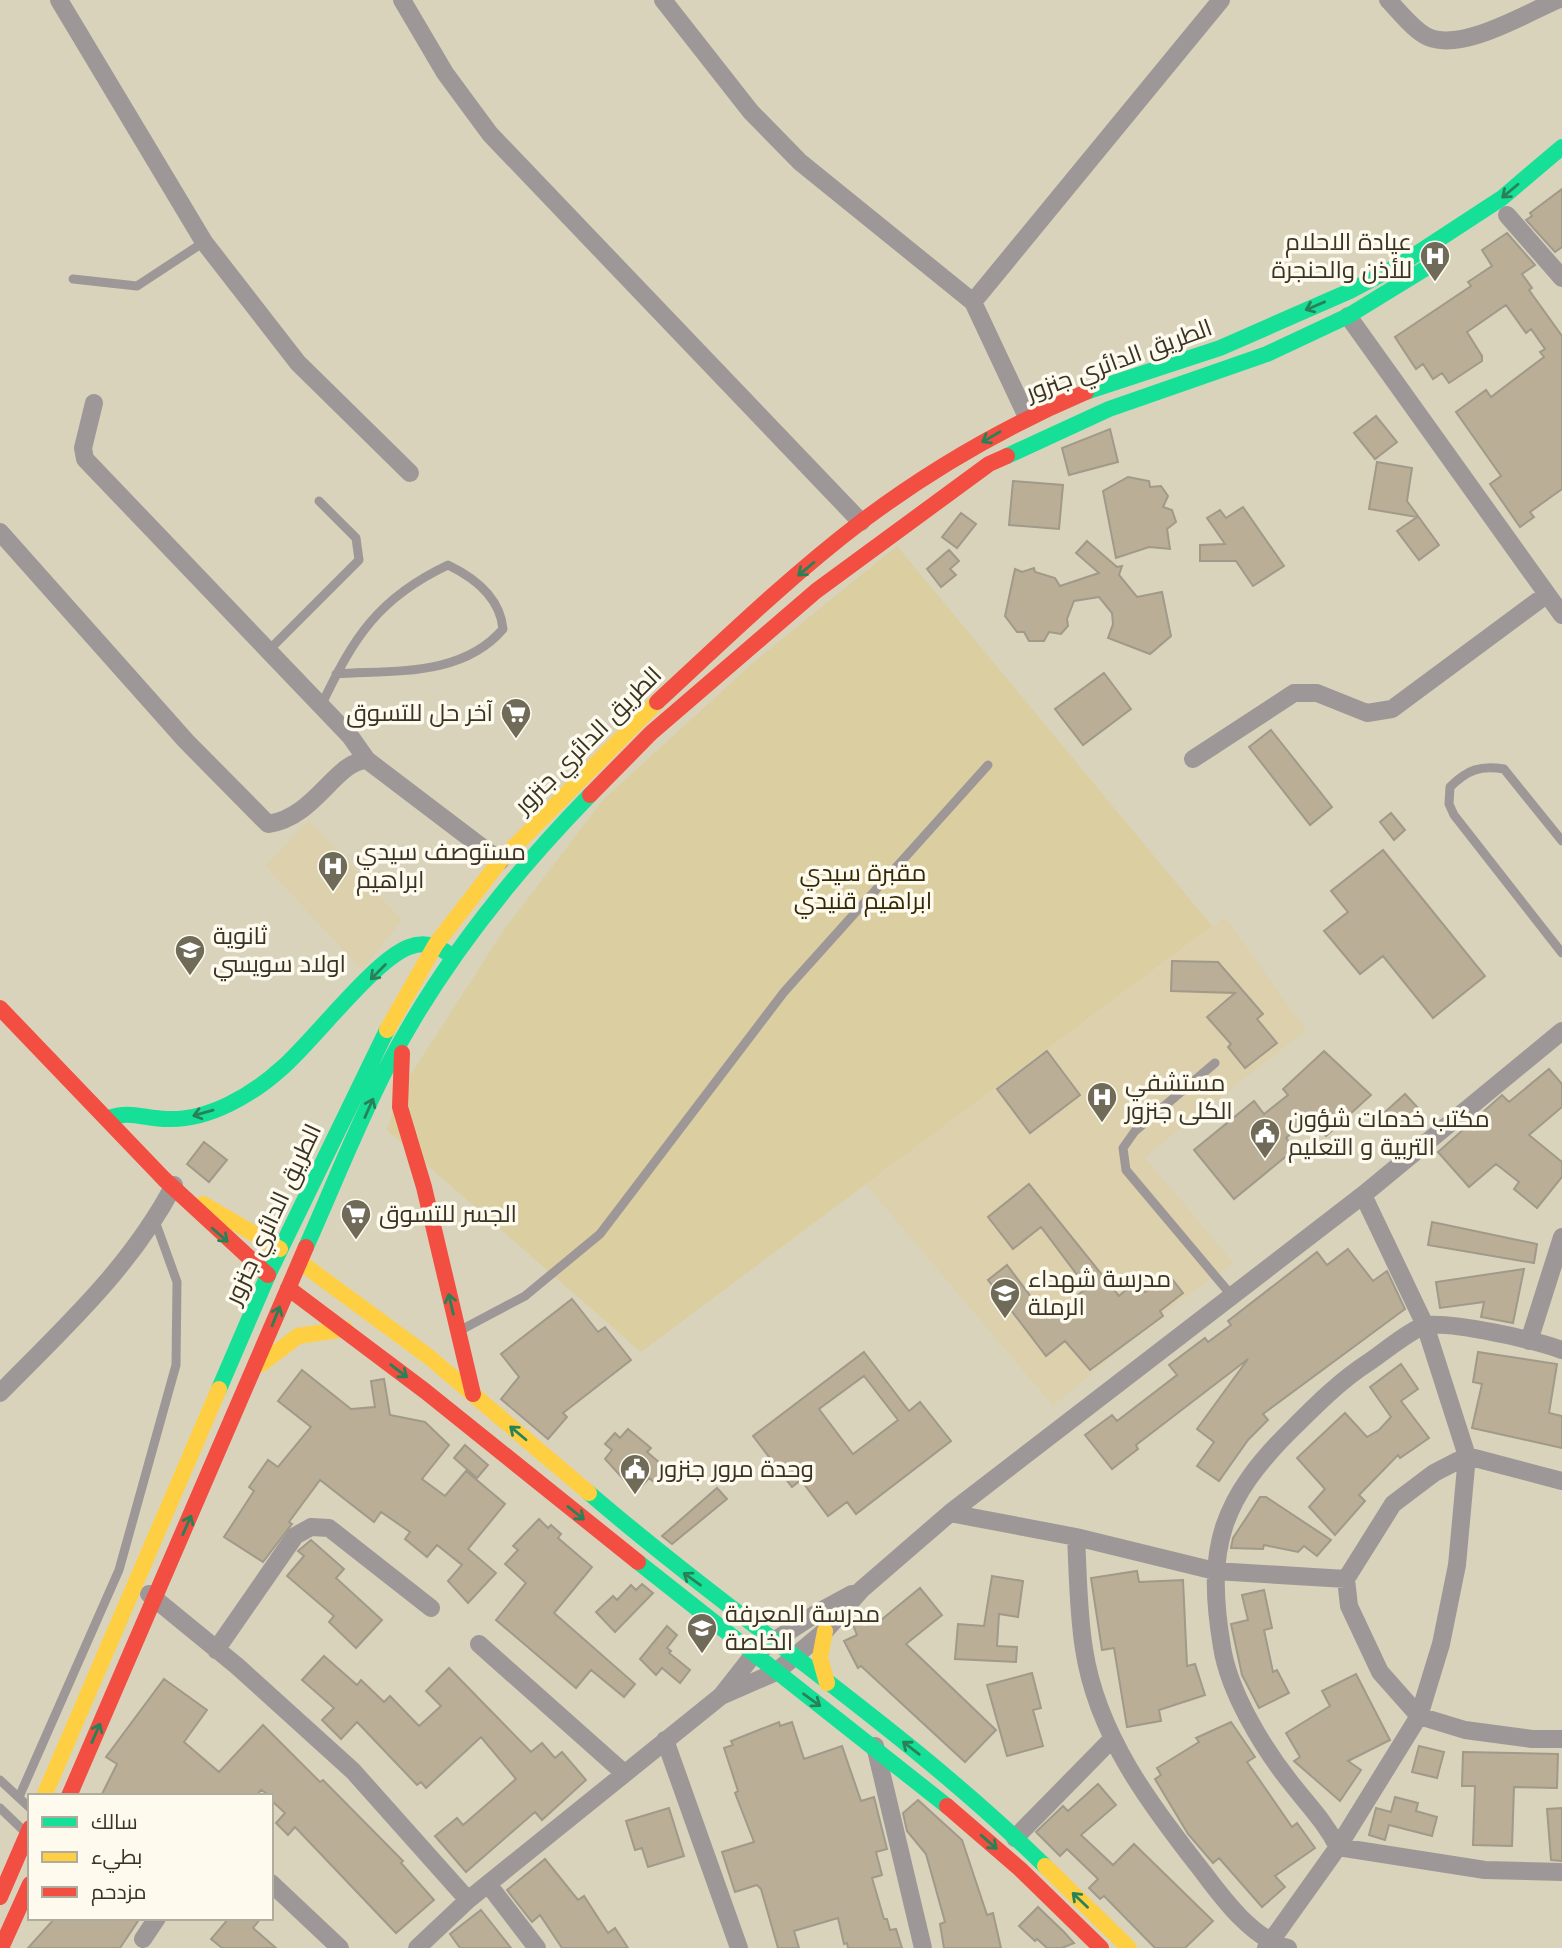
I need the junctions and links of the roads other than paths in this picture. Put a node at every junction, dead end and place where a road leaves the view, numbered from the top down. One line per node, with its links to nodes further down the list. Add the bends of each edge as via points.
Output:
1 (59, 0): 10 (street)
2 (402, 0): 20 (street, via 445,73 490,134)
3 (663, 0): 14 (street, via 751,112 800,162)
4 (1221, 0): 14 (street)
5 (1388, 0): 6 (street, via 1426,36 1445,42 1467,38)
6 (1557, 0)
7 (1562, 147): 17 (main road, الطريق الدائري جنزور, one-way to 17, via 1502,198 1401,264 1350,291 1220,348 1111,382)
8 (1542, 186): 9 (main road)
9 (1502, 219): 12 (street)
10 (204, 242): 13 (lane, via 137,286); 18 (street, via 298,363)
11 (1452, 251): 15 (main road, الطريق الدائري جنزور)
12 (1562, 278)
13 (73, 279)
14 (973, 302): 17 (street)
15 (1348, 316): 22 (street); 34 (main road, الطريق الدائري جنزور, via 1267,354 1109,409 989,464 816,591 651,733 543,843)
16 (94, 403): 24 (street, via 83,448 85,459)
17 (1027, 417): 20 (main road, الطريق الدائري جنزور, one-way to 20)
18 (410, 473)
19 (319, 501): 24 (lane, via 356,538 359,560)
20 (861, 522): 31 (main road, الطريق الدائري جنزور, one-way to 31, via 623,733)
21 (0, 532): 28 (street, via 186,741 268,824 296,815 351,764)
22 (1546, 595): 23 (street); 27 (street, via 1392,709 1367,713 1317,693 1294,693)
23 (1562, 615)
24 (268, 651): 26 (street)
25 (336, 674): 25 (lane, via 348,649 387,602 448,565 475,578 501,613 503,629 488,646 441,668); 26 (lane)
26 (321, 706): 28 (street)
27 (1193, 759)
28 (367, 760): 31 (street)
29 (988, 765): 52 (lane, via 784,992 600,1234 525,1296)
30 (1562, 841): 33 (lane, via 1504,769 1484,766 1464,774 1450,787 1454,815)
31 (500, 862): 32 (main road, الطريق الدائري جنزور)
32 (436, 944): 34 (main road); 39 (main road, one-way to 39, via 415,945 397,954 286,1063 235,1101 185,1118 123,1113); 44 (main road, الطريق الدائري جنزور, via 370,1059)
33 (1562, 953)
34 (453, 957): 37 (main road, الطريق الدائري جنزور)
35 (0, 1008): 39 (main road)
36 (1562, 1031): 41 (street)
37 (406, 1036): 45 (main road, الطريق الدائري جنزور, one-way to 37, via 387,1067); 52 (main road, one-way to 37, via 419,1169 397,1101)
38 (1215, 1063): 48 (lane, via 1135,1131 1123,1148 1126,1170)
39 (109, 1118): 40 (main road)
40 (176, 1188): 42 (street); 44 (main road); 46 (main road, one-way to 46, via 203,1220)
41 (1363, 1195): 48 (street); 50 (street)
42 (155, 1221): 56 (street, via 110,1282); 87 (lane, via 177,1282 176,1365 119,1570)
43 (1562, 1237): 49 (street)
44 (280, 1249): 46 (main road, الطريق الدائري جنزور)
45 (300, 1262): 47 (main road, الطريق الدائري جنزور); 57 (main road)
46 (268, 1275): 65 (main road, الطريق الدائري جنزور)
47 (288, 1288): 51 (main road); 55 (main road, الطريق الدائري جنزور, one-way to 47)
48 (1233, 1296): 61 (street)
49 (1553, 1300): 53 (street)
50 (1425, 1325): 53 (street); 59 (street); 63 (street, via 1348,1376 1262,1458 1233,1500)
51 (345, 1329): 55 (main road, via 320,1330 287,1340); 58 (main road, one-way to 58)
52 (458, 1332): 57 (main road)
53 (1529, 1341): 54 (street)
54 (1562, 1350)
55 (255, 1370): 67 (main road, الطريق الدائري جنزور, one-way to 55)
56 (0, 1393)
57 (478, 1399): 58 (main road); 70 (main road, one-way to 57, via 674,1566)
58 (465, 1423): 73 (main road, one-way to 73)
59 (1467, 1456): 60 (street); 64 (street, via 1393,1504); 78 (street, via 1457,1565 1441,1644)
60 (1562, 1481)
61 (950, 1513): 62 (street); 66 (street)
62 (1076, 1537): 63 (street); 79 (street, via 1084,1650)
63 (1215, 1571): 64 (street); 92 (street, via 1222,1651 1240,1699 1260,1739 1291,1784 1324,1820)
64 (1346, 1578): 78 (street, via 1349,1606 1380,1672)
65 (134, 1584): 67 (street); 85 (main road, الطريق الدائري جنزور)
66 (861, 1590): 69 (street); 70 (street)
67 (156, 1598): 72 (street); 86 (main road, الطريق الدائري جنزور, one-way to 67)
68 (431, 1608): 72 (street, via 329,1528 311,1527 295,1536)
69 (825, 1631): 74 (street); 76 (main road, via 820,1658)
70 (776, 1640): 73 (street); 74 (main road)
71 (479, 1644): 83 (street)
72 (216, 1650): 98 (street, via 353,1771)
73 (754, 1654): 75 (main road); 77 (street)
74 (794, 1657): 75 (street); 76 (main road)
75 (776, 1672): 77 (street); 82 (main road, one-way to 82)
76 (827, 1683): 91 (main road, one-way to 76)
77 (721, 1696): 81 (street)
78 (1419, 1716): 80 (street, via 1465,1730); 92 (street)
79 (1113, 1738): 91 (street); 101 (street, via 1137,1785 1170,1831)
80 (1562, 1739)
81 (666, 1740): 83 (street); 106 (street)
82 (875, 1746): 107 (street); 108 (main road, one-way to 108, via 1020,1869)
83 (624, 1773): 94 (street)
84 (0, 1780): 87 (lane)
85 (45, 1794)
86 (70, 1794)
87 (19, 1797): 88 (lane)
88 (28, 1806)
89 (0, 1808): 90 (lane)
90 (28, 1831): 97 (main road)
91 (1015, 1838): 109 (main road, one-way to 91)
92 (1338, 1847): 93 (street, via 1485,1870); 101 (street)
93 (1562, 1872)
94 (488, 1884): 98 (street); 105 (street)
95 (273, 1885): 103 (street)
96 (28, 1888): 102 (main road)
97 (0, 1897)
98 (468, 1900): 104 (street)
99 (156, 1920): 100 (street)
100 (143, 1939)
101 (1268, 1946): 110 (street)
102 (1, 1948)
103 (340, 1948)
104 (417, 1948)
105 (537, 1948)
106 (739, 1948)
107 (923, 1948)
108 (1101, 1948)
109 (1129, 1948)
110 (1289, 1948)

